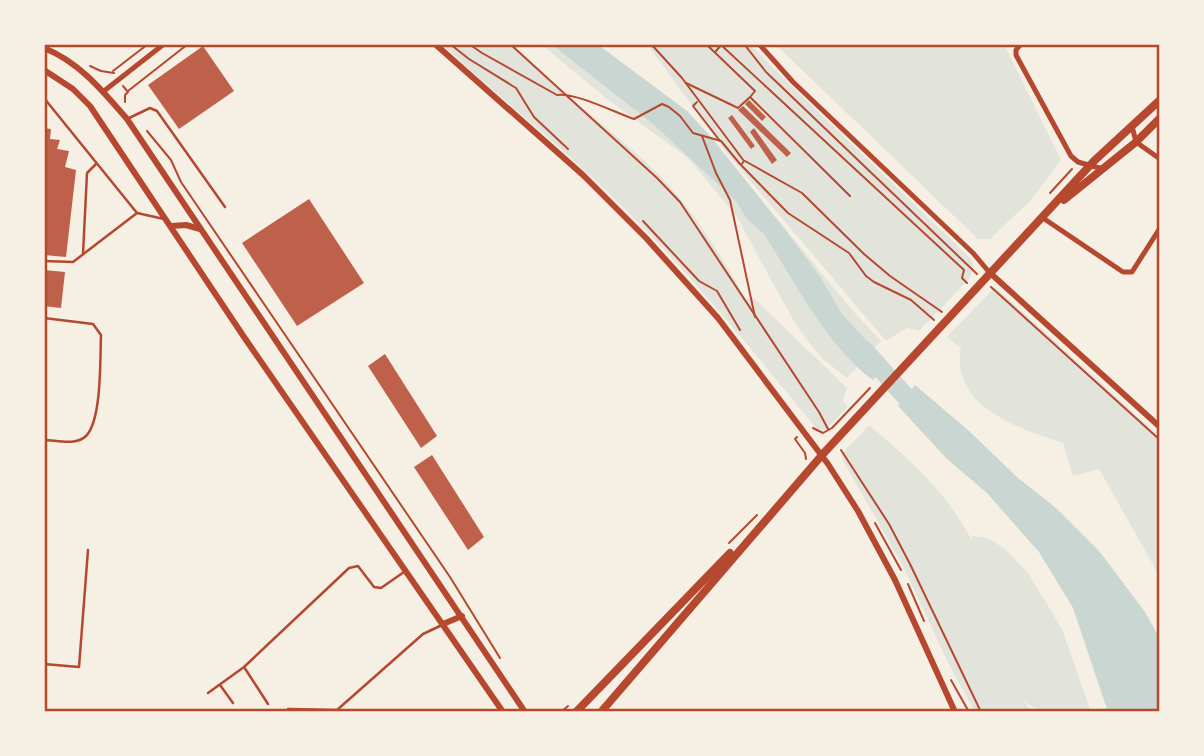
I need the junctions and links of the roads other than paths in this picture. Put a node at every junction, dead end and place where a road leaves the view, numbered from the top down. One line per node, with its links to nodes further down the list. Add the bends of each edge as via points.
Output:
1 (164, 44): 7 (street)
2 (435, 44): 30 (street, via 583,174 646,238 718,318)
3 (759, 44): 26 (street)
4 (1021, 44): 16 (street, via 1016,55 1063,144 1078,162)
5 (44, 48): 7 (street, via 75,65)
6 (44, 70): 21 (street, via 90,106)
7 (104, 91): 10 (street)
8 (44, 98): 15 (lane)
9 (1160, 100): 12 (main road)
10 (130, 117): 18 (lane, via 150,108 157,111); 23 (street)
11 (1160, 118): 13 (main road)
12 (1132, 127): 13 (street); 16 (main road)
13 (1136, 142): 14 (street); 17 (main road)
14 (1160, 159)
15 (97, 162): 19 (lane); 24 (lane, via 87,173)
16 (1090, 164): 17 (street); 20 (main road)
17 (1103, 169): 20 (main road)
18 (225, 207)
19 (137, 213): 21 (lane); 24 (lane)
20 (1043, 218): 22 (street, via 1123,272 1132,272 1139,265); 26 (main road)
21 (169, 223): 23 (street); 33 (street)
22 (1160, 229)
23 (202, 230): 34 (street)
24 (83, 254): 25 (lane, via 73,262)
25 (44, 261)
26 (989, 272): 28 (street); 30 (main road)
27 (44, 318): 29 (lane, via 93,324 101,335 95,418 86,436 74,442)
28 (1160, 427)
29 (44, 440)
30 (822, 455): 31 (main road); 49 (street, via 882,554)
31 (783, 498): 47 (main road); 48 (main road)
32 (88, 550): 36 (lane, via 79,667)
33 (406, 571): 35 (street); 37 (lane, via 380,589 358,566 349,568)
34 (462, 616): 35 (street); 46 (street)
35 (443, 624): 44 (lane, via 423,634 345,705); 45 (street)
36 (44, 664)
37 (244, 667): 38 (lane); 41 (lane)
38 (220, 685): 39 (lane); 40 (lane)
39 (208, 693)
40 (233, 703)
41 (268, 704)
42 (288, 709): 43 (lane)
43 (303, 711): 44 (lane)
44 (328, 711)
45 (503, 712)
46 (525, 712)
47 (576, 712)
48 (601, 712)
49 (955, 712)

